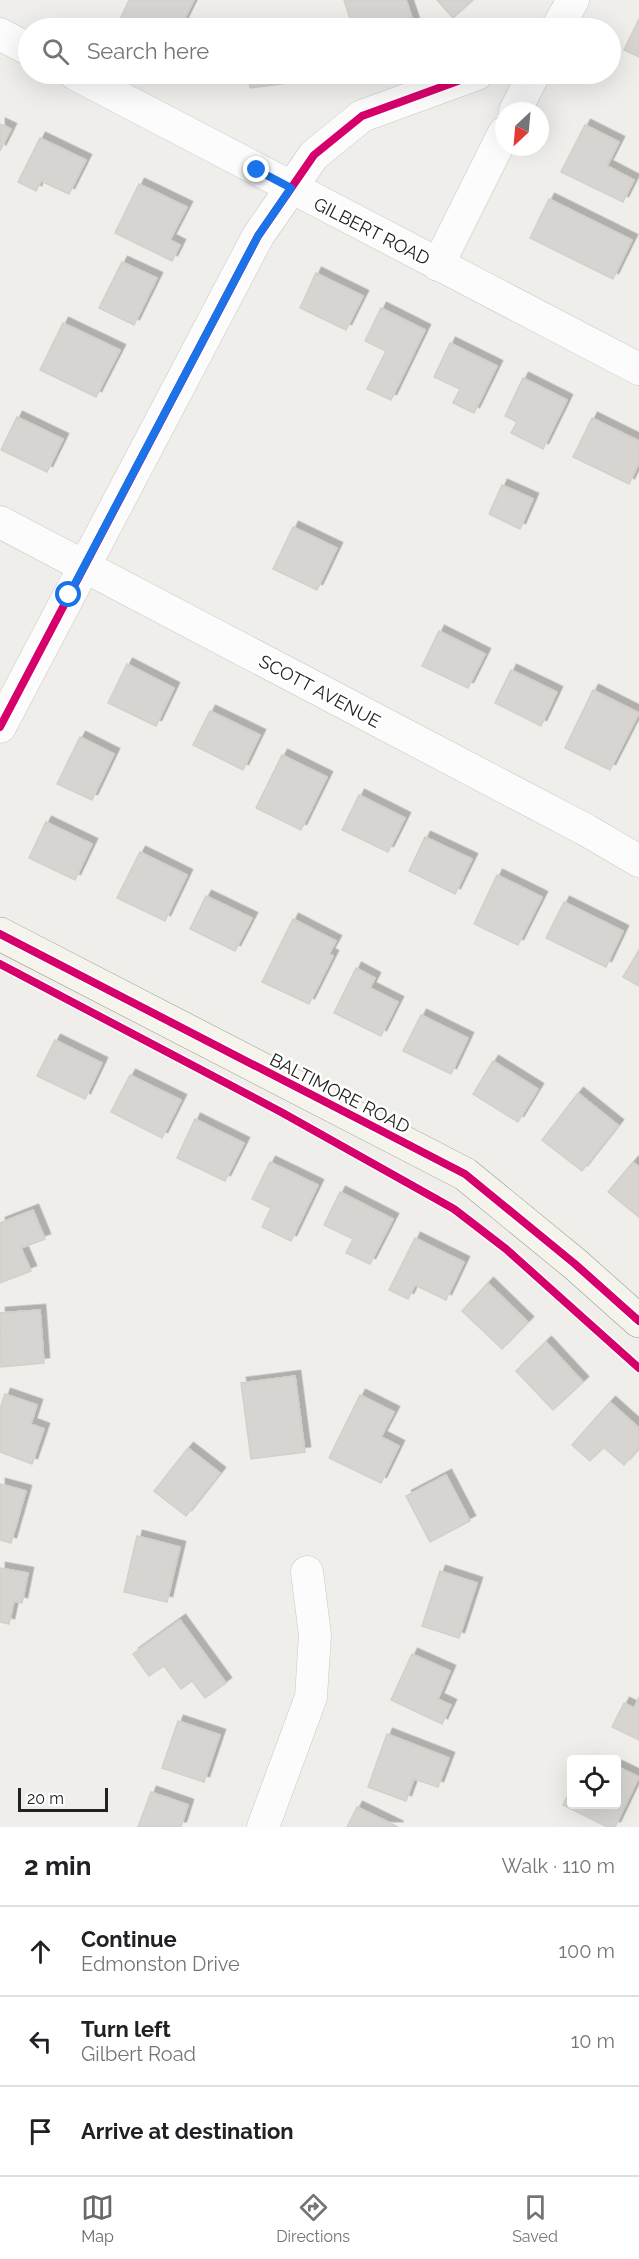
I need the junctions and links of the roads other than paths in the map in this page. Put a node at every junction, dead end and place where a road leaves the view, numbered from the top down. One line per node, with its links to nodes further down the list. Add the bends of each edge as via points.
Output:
1 (573, 0): 2 (street)
2 (563, 18)
3 (0, 34): 4 (street)
4 (18, 44)
5 (94, 84): 10 (street, GILBERT ROAD)
6 (450, 84): 10 (street, via 362,116 314,155)
7 (529, 84): 8 (street)
8 (520, 102)
9 (495, 151): 11 (street)
10 (291, 188): 11 (street, GILBERT ROAD); 14 (street, via 258,236)
11 (438, 265): 12 (street, GILBERT ROAD)
12 (639, 369)
13 (0, 522): 14 (street, SCOTT AVENUE)
14 (83, 566): 15 (street); 16 (street, SCOTT AVENUE)
15 (0, 727)
16 (639, 861)
17 (0, 934): 18 (street, BALTIMORE ROAD, via 465,1174)
18 (639, 1321)
19 (307, 1572): 20 (street, via 315,1635 311,1697)
20 (263, 1827)

